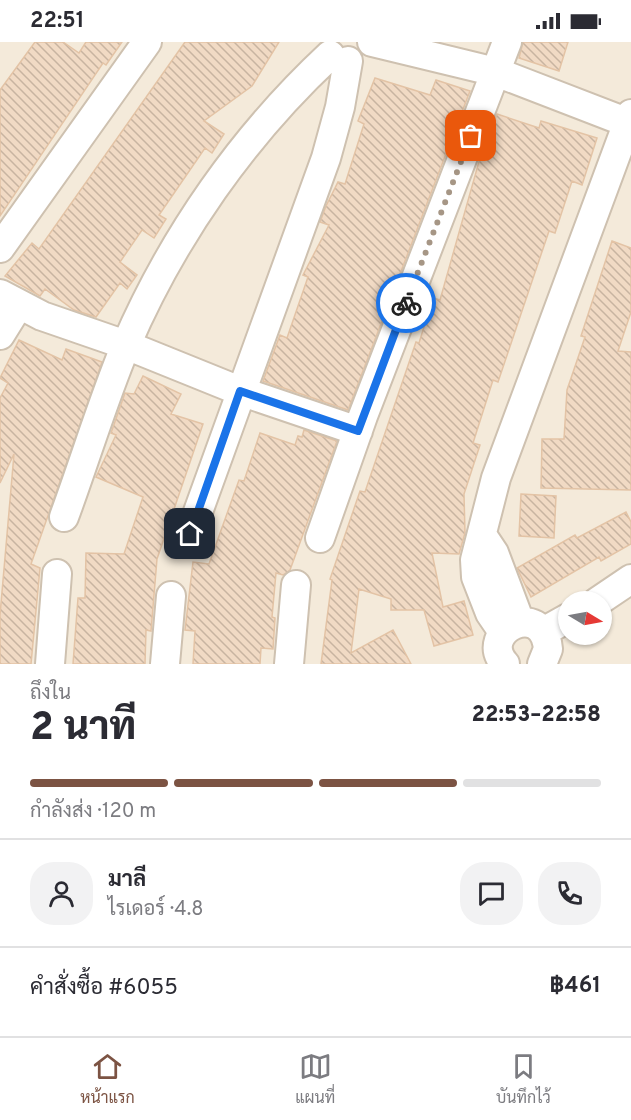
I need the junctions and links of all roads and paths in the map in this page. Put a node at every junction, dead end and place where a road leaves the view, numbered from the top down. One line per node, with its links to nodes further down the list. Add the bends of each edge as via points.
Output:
1 (147, 42): 7 (street)
2 (371, 42): 4 (street, via 358,58); 5 (street)
3 (507, 42): 5 (street)
4 (334, 53): 10 (street, via 251,138 216,185 177,245); 11 (street, via 340,107 326,158)
5 (496, 72): 6 (street); 12 (street)
6 (630, 120): 22 (street, via 495,478 475,560 476,577 490,613)
7 (0, 248)
8 (9, 300): 9 (street); 10 (street)
9 (0, 335)
10 (126, 345): 11 (street); 13 (street)
11 (240, 391): 12 (street); 14 (street)
12 (358, 431): 15 (street)
13 (64, 517)
14 (190, 534)
15 (320, 538)
16 (57, 574): 24 (street)
17 (631, 579): 19 (street)
18 (296, 585): 26 (street)
19 (612, 592)
20 (171, 596): 25 (street)
21 (558, 620): 22 (street)
22 (522, 629): 23 (street, via 498,651); 27 (street, via 548,649)
23 (500, 663)
24 (50, 664)
25 (165, 664)
26 (289, 664)
27 (542, 664)

